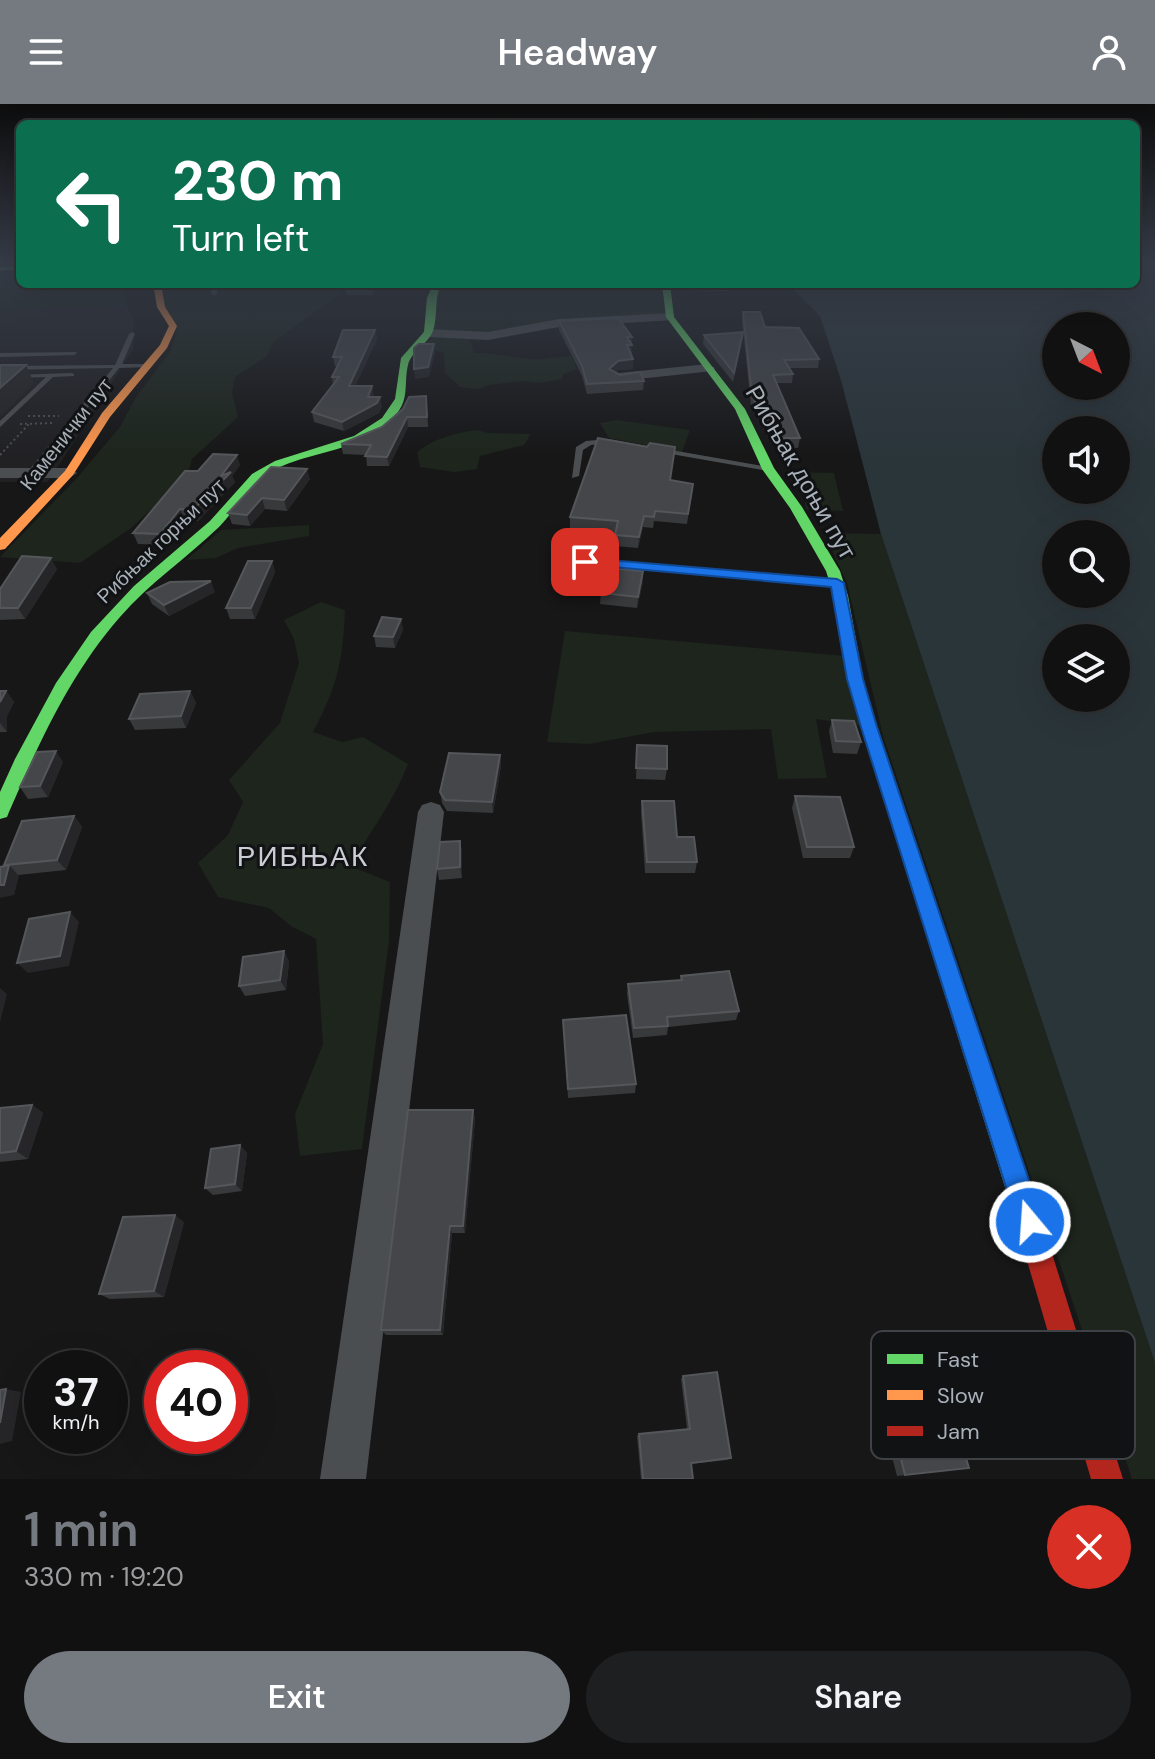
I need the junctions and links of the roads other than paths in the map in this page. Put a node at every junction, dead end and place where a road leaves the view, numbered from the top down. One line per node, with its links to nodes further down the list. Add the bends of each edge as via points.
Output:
1 (159, 326): 8 (street)
2 (173, 326): 8 (street)
3 (429, 326): 6 (street)
4 (542, 326): 6 (street, via 488,336)
5 (677, 326): 14 (street, Рибњак доњи пут)
6 (428, 333): 28 (street, Рибњак горњи пут, via 401,356 403,396 386,421 337,445 263,470 217,522 145,583 99,631 35,734)
7 (132, 334): 11 (lane)
8 (164, 346): 12 (street, Каменички пут)
9 (75, 353): 10 (lane)
10 (0, 355)
11 (118, 366): 12 (lane); 13 (lane); 21 (lane)
12 (148, 366): 23 (street, Каменички пут, via 106,415)
13 (0, 368)
14 (708, 368): 18 (street); 20 (street, Рибњак доњи пут, via 740,409)
15 (72, 375): 17 (lane)
16 (0, 376): 17 (lane)
17 (51, 376): 19 (lane)
18 (619, 377)
19 (0, 425)
20 (768, 469): 24 (lane, via 608,441 579,449); 27 (street, Рибњак доњи пут, via 816,538)
21 (32, 472): 22 (street); 23 (street)
22 (0, 473)
23 (69, 473): 25 (street, Каменички пут)
24 (575, 476)
25 (0, 546)
26 (585, 562): 27 (lane)
27 (837, 583): 30 (street, Рибњак доњи пут, via 869,727)
28 (0, 812)
29 (431, 812): 32 (street)
30 (1064, 1331)
31 (1101, 1459): 33 (street, Рибњак доњи пут)
32 (343, 1479)
33 (1107, 1479)

